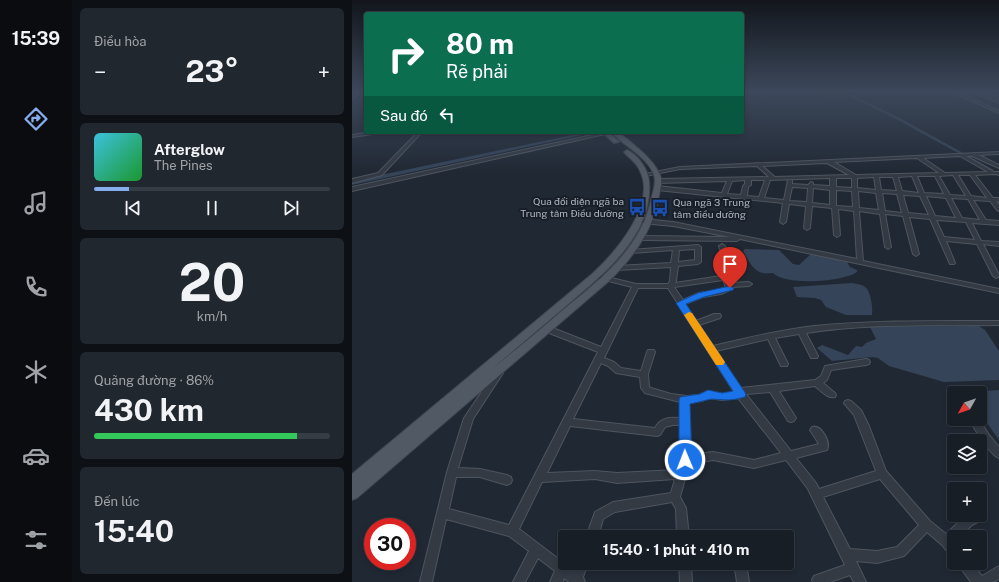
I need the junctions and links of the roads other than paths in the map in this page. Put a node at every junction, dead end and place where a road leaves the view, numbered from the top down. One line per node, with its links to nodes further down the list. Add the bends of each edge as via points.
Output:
1 (366, 134): 6 (street)
2 (418, 134): 29 (street)
3 (599, 134): 29 (street)
4 (611, 134): 12 (main road)
5 (611, 134): 22 (main road, via 632,156)
6 (352, 136)
7 (999, 153): 9 (street)
8 (960, 154): 9 (street); 10 (street); 18 (street)
9 (971, 154): 14 (street)
10 (918, 156): 11 (street); 20 (street)
11 (828, 161): 13 (street); 25 (street)
12 (648, 164): 15 (street); 16 (main road)
13 (758, 164): 15 (street); 30 (street)
14 (999, 167)
15 (672, 168): 16 (street)
16 (655, 172): 22 (street); 37 (main road)
17 (971, 173): 18 (street); 21 (street); 52 (street)
18 (996, 173): 33 (street)
19 (936, 174): 20 (street); 24 (street); 49 (street)
20 (944, 174): 21 (street)
21 (955, 174): 51 (street)
22 (645, 175): 63 (main road, via 646,200)
23 (895, 175): 24 (street); 26 (street); 45 (street)
24 (914, 175): 47 (street)
25 (854, 176): 26 (street); 28 (street); 42 (street)
26 (876, 176): 43 (street)
27 (812, 177): 28 (street); 31 (street); 39 (street)
28 (833, 177): 41 (street)
29 (381, 178): 36 (street); 40 (street)
30 (770, 178): 31 (street); 32 (street); 50 (street)
31 (790, 178): 38 (street)
32 (748, 179): 35 (street); 48 (street)
33 (999, 179)
34 (709, 180): 35 (street); 37 (street); 44 (street)
35 (730, 180): 46 (street)
36 (352, 181)
37 (657, 184): 44 (street); 65 (main road)
38 (789, 185): 39 (street); 54 (street)
39 (811, 187): 41 (street); 55 (street)
40 (352, 189)
41 (833, 189): 42 (street); 56 (street)
42 (856, 190): 43 (street); 57 (street)
43 (878, 191): 45 (street); 59 (street)
44 (705, 192): 46 (street)
45 (899, 193): 47 (street); 60 (street)
46 (724, 194): 48 (street)
47 (924, 195): 49 (street); 61 (street)
48 (744, 196): 50 (street)
49 (948, 197): 51 (street); 62 (street)
50 (762, 198): 54 (street)
51 (969, 198): 52 (street); 67 (street)
52 (992, 200): 53 (street); 58 (street)
53 (999, 200)
54 (788, 201): 55 (street); 66 (street)
55 (809, 204): 56 (street); 69 (street)
56 (834, 206): 57 (street); 70 (street)
57 (857, 209): 59 (street); 81 (street)
58 (999, 209)
59 (881, 212): 60 (street); 77 (street)
60 (906, 215): 61 (street); 80 (street)
61 (934, 218): 62 (street); 73 (street)
62 (960, 220): 64 (street)
63 (638, 221): 65 (street); 86 (main road, via 631,237)
64 (968, 221): 67 (street); 74 (street)
65 (648, 222): 71 (street, via 673,224); 72 (main road)
66 (783, 222)
67 (984, 222): 68 (street)
68 (999, 223)
69 (807, 228)
70 (837, 235)
71 (739, 237): 72 (street, via 732,240); 81 (street)
72 (642, 238): 79 (main road)
73 (943, 240): 74 (street); 82 (street)
74 (979, 242): 75 (street); 85 (street)
75 (999, 244)
76 (722, 246): 87 (street, via 729,271)
77 (888, 247)
78 (676, 248): 79 (street); 83 (street); 83 (street, via 698,247 698,262)
79 (632, 251): 84 (main road)
80 (916, 254)
81 (860, 262): 92 (street)
82 (952, 263)
83 (675, 264): 84 (street); 91 (street, via 673,283)
84 (617, 268): 86 (main road)
85 (996, 276)
86 (600, 278): 90 (street); 97 (main road); 127 (main road)
87 (723, 278): 89 (street); 91 (street)
88 (749, 284): 89 (street)
89 (728, 285): 93 (street, via 728,290 701,295)
90 (636, 286): 91 (street); 102 (street)
91 (670, 286): 93 (street)
92 (999, 291)
93 (681, 303): 96 (street)
94 (717, 316): 96 (street)
95 (999, 323): 98 (street, via 887,324)
96 (694, 324): 100 (street)
97 (547, 329): 102 (street); 106 (main road)
98 (801, 331): 99 (street); 103 (street)
99 (770, 336): 100 (street); 105 (street)
100 (711, 349): 110 (street)
101 (651, 352): 107 (street)
102 (601, 355): 107 (street, via 619,372); 115 (street)
103 (814, 356)
104 (866, 362): 108 (street, via 828,368 824,378)
105 (784, 364)
106 (503, 366): 122 (street, via 469,418); 128 (main road)
107 (644, 374): 112 (street, via 645,388 648,391)
108 (817, 383): 109 (street); 111 (street)
109 (773, 389): 110 (street); 114 (street)
110 (740, 393): 112 (street, via 722,397 708,394 703,398); 120 (street)
111 (832, 395)
112 (684, 400): 116 (street)
113 (848, 403): 124 (street, via 858,413)
114 (791, 418)
115 (567, 422): 116 (street, via 656,432 662,425 672,421); 125 (street)
116 (685, 422): 121 (street)
117 (978, 426): 119 (street)
118 (815, 430): 120 (street, via 824,442 824,447)
119 (999, 454)
120 (789, 456): 121 (street, via 754,464 713,456); 129 (street)
121 (685, 460): 123 (street)
122 (452, 472): 126 (street, via 477,473); 131 (street)
123 (682, 474): 125 (street, via 616,478 595,475); 130 (street)
124 (882, 474): 129 (street); 133 (street)
125 (539, 478): 136 (street)
126 (507, 480)
127 (352, 482)
128 (352, 494)
129 (816, 494): 139 (street)
130 (675, 497): 134 (street, via 613,507 599,516); 135 (street, via 681,508)
131 (444, 513): 136 (street); 151 (street)
132 (967, 522): 137 (street)
133 (926, 525): 137 (street); 139 (street, via 900,552 877,557)
134 (594, 530)
135 (683, 530)
136 (512, 531): 138 (street)
137 (946, 541)
138 (536, 549): 140 (street); 152 (street)
139 (847, 555): 141 (street)
140 (558, 565)
141 (853, 568): 149 (street); 156 (street)
142 (562, 570): 153 (street)
143 (564, 570): 150 (street)
144 (580, 570): 150 (street)
145 (685, 570): 154 (street)
146 (741, 570): 155 (street)
147 (970, 570): 157 (street)
148 (999, 572): 157 (street)
149 (818, 580)
150 (577, 581)
151 (426, 582)
152 (519, 582)
153 (556, 582)
154 (686, 582)
155 (743, 582)
156 (860, 582)
157 (980, 582)

